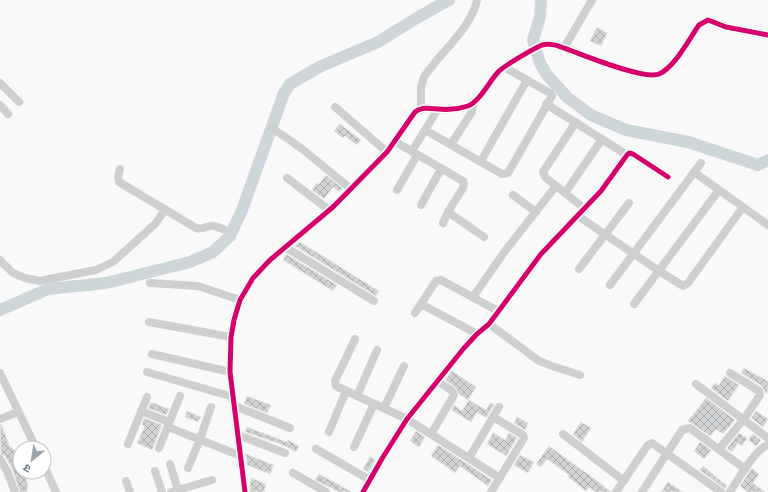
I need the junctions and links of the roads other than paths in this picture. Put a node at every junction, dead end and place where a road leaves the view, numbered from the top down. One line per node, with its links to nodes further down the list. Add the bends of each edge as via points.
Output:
1 (477, 0): 13 (street, via 467,24 424,77 421,87)
2 (592, 0): 4 (street)
3 (768, 35): 4 (street, via 704,21 699,24 672,64 655,75 640,73)
4 (564, 48): 5 (street, via 543,45)
5 (504, 67): 6 (street); 9 (street)
6 (527, 80): 10 (street, via 551,94 552,98); 25 (street)
7 (0, 83): 8 (street)
8 (19, 102)
9 (474, 102): 14 (street, via 463,107); 21 (street, via 472,112)
10 (546, 104): 16 (street); 25 (street, via 508,173 502,174)
11 (0, 105): 15 (street)
12 (335, 107): 22 (street)
13 (421, 108): 14 (street); 20 (street, via 411,116)
14 (438, 109): 18 (street)
15 (8, 114)
16 (576, 122): 19 (street); 32 (street, via 543,172)
17 (272, 128): 33 (street)
18 (425, 130): 21 (street); 23 (street)
19 (602, 139): 24 (street); 36 (street)
20 (394, 141): 22 (street); 23 (street)
21 (451, 144): 25 (street)
22 (387, 152): 33 (street)
23 (414, 153): 28 (street); 34 (street)
24 (627, 155): 30 (street, via 633,154); 41 (street)
25 (481, 161)
26 (701, 163): 29 (street)
27 (120, 168): 42 (street, via 119,182)
28 (441, 169): 39 (street); 44 (street, via 464,184)
29 (694, 172): 35 (street); 53 (street)
30 (668, 177)
31 (287, 178): 43 (street)
32 (556, 186): 36 (street); 45 (street)
33 (351, 189): 43 (street)
34 (397, 190)
35 (719, 190): 40 (street); 56 (street)
36 (565, 193): 41 (street)
37 (512, 195): 45 (street)
38 (629, 203): 50 (street)
39 (421, 205)
40 (743, 207): 48 (street); 56 (street, via 686,285 679,285)
41 (585, 209): 46 (street)
42 (165, 210): 49 (street, via 196,228 214,226); 54 (street, via 155,224 113,262 96,270 39,281 14,273)
43 (329, 210): 52 (street)
44 (448, 212): 47 (street); 51 (street)
45 (536, 212): 59 (street)
46 (578, 216): 50 (street); 64 (street, via 541,254)
47 (443, 223)
48 (768, 225)
49 (223, 229)
50 (605, 235): 53 (street); 55 (street)
51 (484, 237)
52 (284, 247): 60 (street, via 257,273); 61 (street)
53 (633, 254): 56 (street); 58 (street)
54 (0, 260)
55 (579, 269)
56 (658, 271): 63 (street)
57 (150, 283): 60 (street, via 198,286)
58 (610, 285)
59 (473, 297): 62 (street, via 443,280 438,280); 64 (street)
60 (240, 300): 69 (street)
61 (374, 301)
62 (421, 304): 65 (street); 68 (street)
63 (634, 304)
64 (498, 311): 67 (street)
65 (414, 313)
66 (149, 322): 69 (street)
67 (489, 324): 68 (street); 78 (street, via 539,361)
68 (477, 334): 79 (street)
69 (232, 337): 75 (street)
70 (355, 339): 81 (street, via 335,383)
71 (377, 350): 83 (street)
72 (152, 354): 75 (street)
73 (404, 366): 89 (street)
74 (147, 372): 85 (street)
75 (230, 372): 85 (street)
76 (730, 372): 95 (street, via 760,393)
77 (0, 373): 91 (street)
78 (580, 375)
79 (437, 381): 94 (street); 100 (street, via 454,395)
80 (696, 384): 95 (street)
81 (346, 391): 83 (street); 98 (street)
82 (180, 396): 96 (street)
83 (357, 396): 86 (street)
84 (147, 397): 90 (street)
85 (234, 402): 97 (street); 102 (street)
86 (374, 404): 89 (street); 107 (street)
87 (211, 407): 103 (street)
88 (499, 407): 92 (street)
89 (384, 408): 94 (street)
90 (141, 411): 96 (street); 105 (street)
91 (15, 413): 93 (street); 104 (street)
92 (493, 417): 114 (street); 121 (street, via 524,436)
93 (0, 419)
94 (407, 419): 100 (street); 124 (street)
95 (744, 419): 99 (street); 110 (street)
96 (169, 424): 103 (street); 108 (street)
97 (290, 428)
98 (329, 432)
99 (767, 433)
100 (431, 434): 114 (street)
101 (563, 434): 126 (street)
102 (238, 436): 111 (street); 113 (street)
103 (200, 439): 113 (street); 117 (street)
104 (31, 440)
105 (128, 444)
106 (768, 446): 118 (street, via 762,447)
107 (354, 447)
108 (159, 448)
109 (316, 449): 124 (street)
110 (719, 449): 112 (street, via 690,428 682,430); 118 (street)
111 (285, 453)
112 (668, 453): 126 (street, via 650,443); 137 (street); 138 (street)
113 (241, 456): 132 (street)
114 (469, 458): 121 (street)
115 (0, 459): 128 (street)
116 (170, 464): 127 (street)
117 (188, 468)
118 (745, 469): 139 (street)
119 (155, 471): 131 (street)
120 (294, 473): 133 (street)
121 (500, 478): 135 (street)
122 (50, 480): 129 (street)
123 (212, 480): 127 (street)
124 (370, 480): 134 (street)
125 (126, 481): 130 (street)
126 (624, 481): 136 (street)
127 (175, 491)
128 (15, 492)
129 (56, 492)
130 (130, 492)
131 (162, 492)
132 (245, 492)
133 (326, 492)
134 (364, 492)
135 (491, 492)
136 (616, 492)
137 (642, 492)
138 (721, 492)
139 (730, 492)

